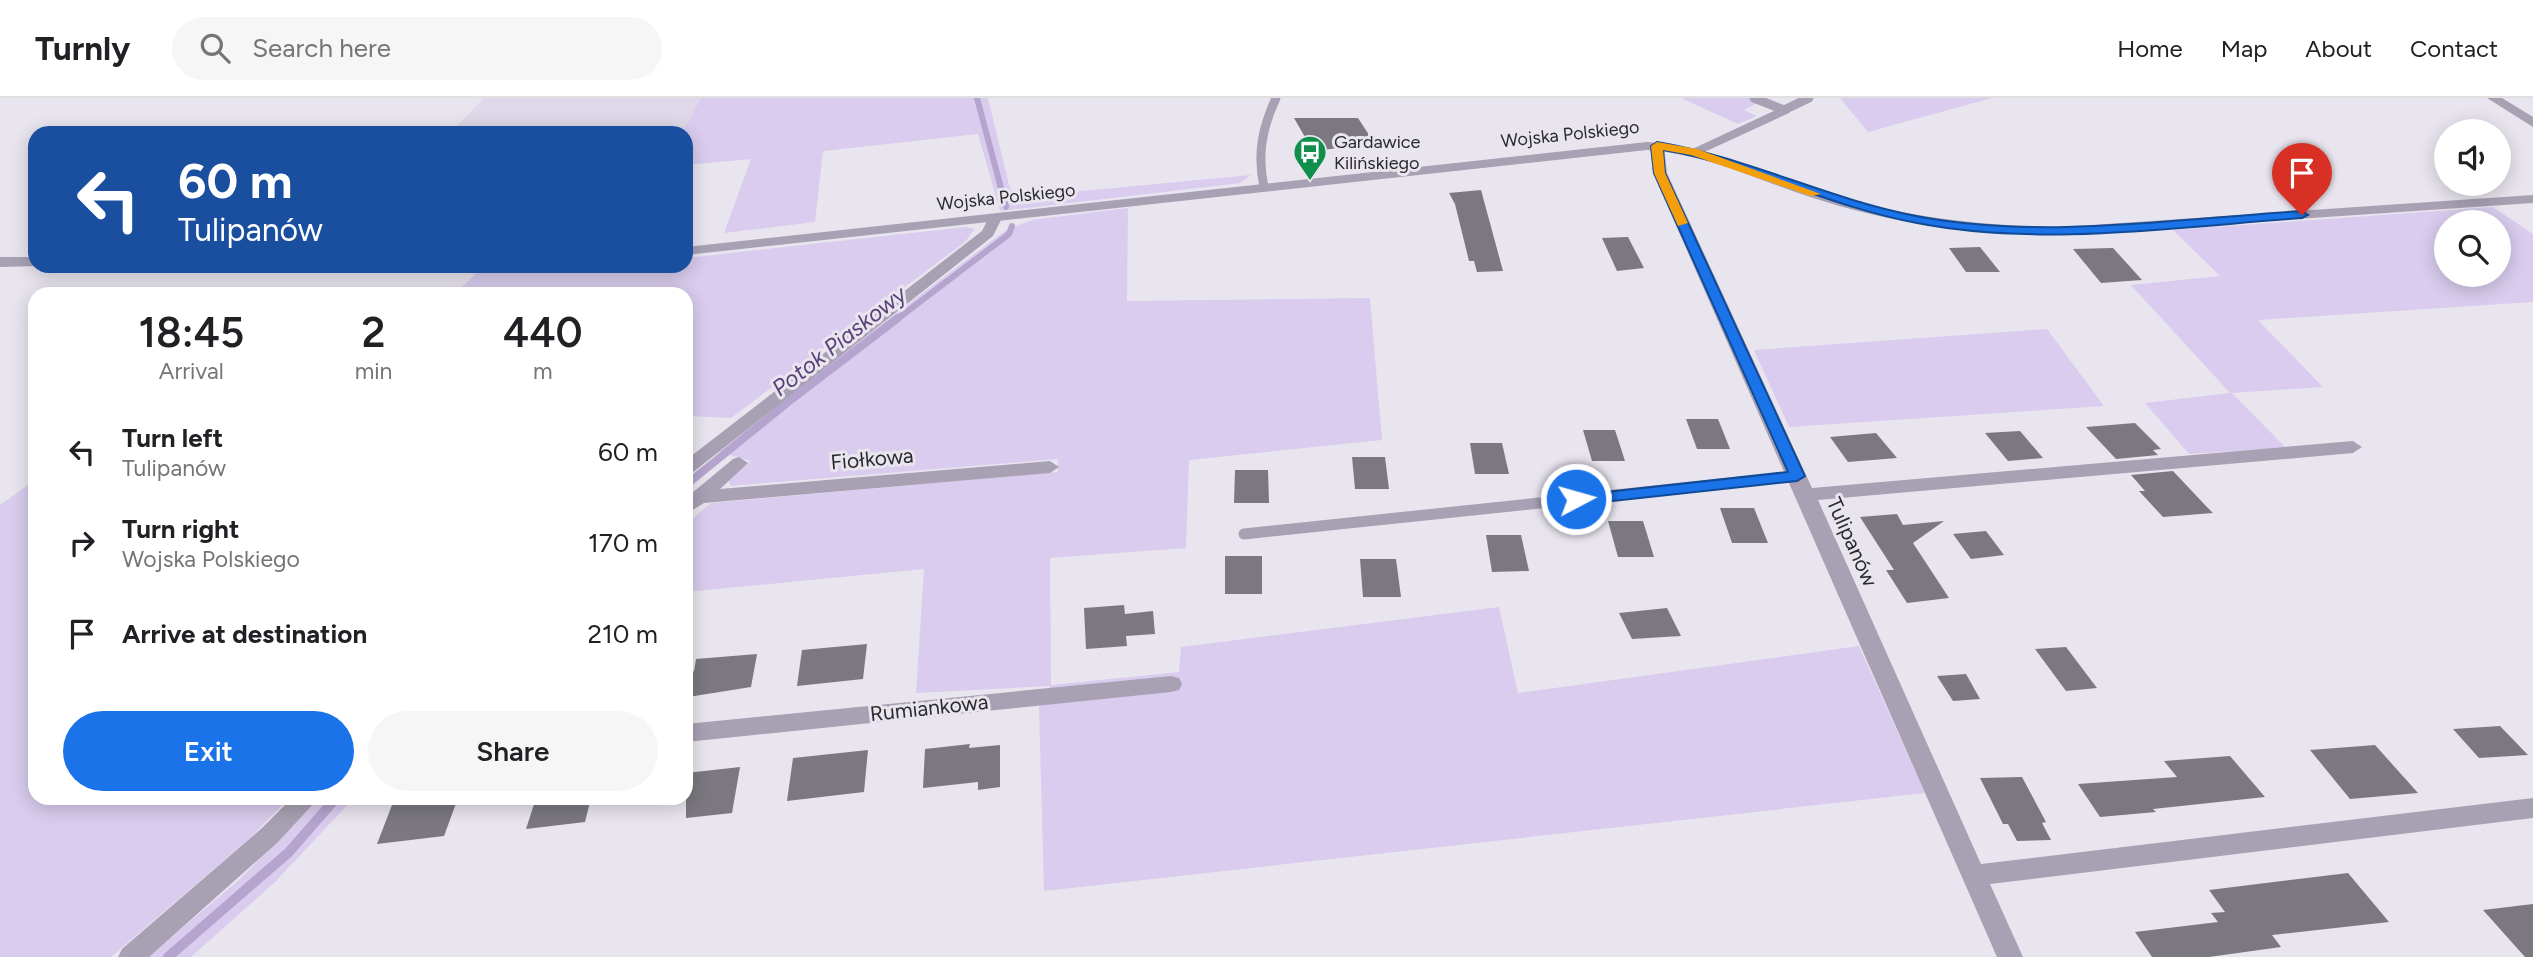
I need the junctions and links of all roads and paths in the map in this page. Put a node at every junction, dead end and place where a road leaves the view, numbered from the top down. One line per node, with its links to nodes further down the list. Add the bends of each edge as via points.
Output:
1 (1276, 98): 9 (lane, via 1263,124 1259,169)
2 (1754, 98): 5 (lane)
3 (1809, 98): 5 (lane)
4 (2493, 98): 6 (street)
5 (1784, 110): 8 (street)
6 (2533, 123)
7 (1657, 146): 8 (street, Wojska Polskiego); 9 (street, Wojska Polskiego); 19 (street, Tulipanów, via 1660,173)
8 (1693, 152): 10 (street, Wojska Polskiego, via 1857,206 2000,231 2062,231)
9 (1264, 187): 11 (street, Wojska Polskiego)
10 (2533, 199)
11 (995, 218): 12 (street, Wojska Polskiego); 17 (street, via 988,233)
12 (693, 250)
13 (0, 262): 14 (street)
14 (28, 262)
15 (2353, 447): 20 (street)
16 (739, 463): 21 (street, Fiołkowa)
17 (693, 465)
18 (1050, 467): 22 (street, Fiołkowa)
19 (1797, 476): 20 (street, Tulipanów); 23 (lane)
20 (1806, 495): 28 (street, Tulipanów)
21 (693, 502)
22 (693, 503)
23 (1244, 534)
24 (1171, 684): 25 (street, Rumiankowa)
25 (693, 732)
26 (300, 805): 29 (street)
27 (2533, 808): 28 (street)
28 (1973, 876): 30 (street, Tulipanów)
29 (131, 957)
30 (2010, 957)

